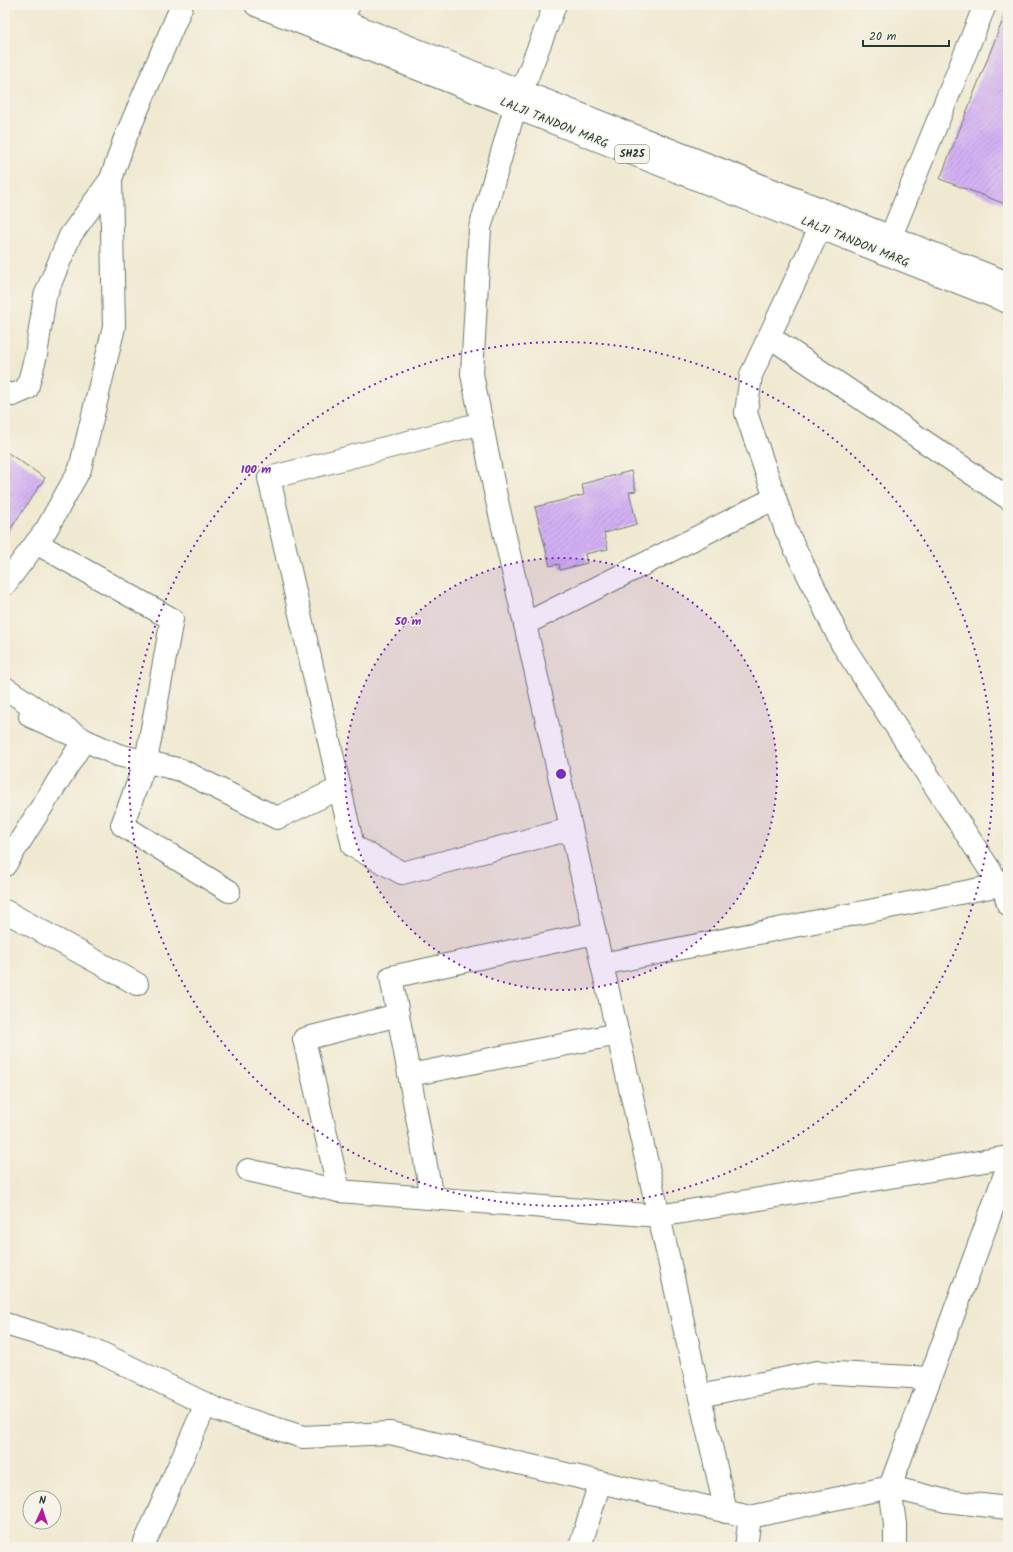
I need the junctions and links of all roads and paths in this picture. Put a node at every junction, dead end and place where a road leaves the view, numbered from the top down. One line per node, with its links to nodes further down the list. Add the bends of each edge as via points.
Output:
1 (182, 5): 8 (street, via 124,141)
2 (256, 5): 6 (street, LALJI TANDON MARG / SH25)
3 (303, 5): 6 (street, LALJI TANDON MARG / SH25)
4 (555, 5): 7 (street)
5 (985, 5): 10 (street)
6 (341, 20): 7 (street, LALJI TANDON MARG / SH25)
7 (519, 99): 9 (street, LALJI TANDON MARG / SH25); 15 (street, via 480,228 472,374)
8 (112, 179): 14 (street, via 70,236 45,296 36,355 27,389 13,395); 18 (street, via 114,327 80,469)
9 (825, 220): 10 (street, LALJI TANDON MARG / SH25); 12 (street, LALJI TANDON MARG / SH25); 13 (street)
10 (890, 236): 11 (street, LALJI TANDON MARG / SH25)
11 (1008, 283)
12 (1008, 302)
13 (770, 337): 16 (street, via 751,375 746,413); 17 (street)
14 (5, 393)
15 (482, 423): 20 (street); 25 (street, via 269,478)
16 (775, 498): 20 (street); 29 (street, via 786,530 842,644)
17 (1008, 498)
18 (36, 543): 19 (street); 24 (street, via 172,619)
19 (5, 584)
20 (525, 624): 26 (street)
21 (5, 688): 23 (street)
22 (30, 716): 23 (street)
23 (84, 740): 24 (street, via 118,755); 27 (street)
24 (146, 761): 25 (street, via 181,770 277,818); 28 (street, via 122,825)
25 (340, 788): 26 (street, via 353,846 402,873)
26 (571, 829): 31 (street)
27 (5, 865)
28 (229, 890)
29 (1004, 895): 32 (street)
30 (5, 912): 33 (street)
31 (595, 933): 32 (street); 34 (street, via 391,977)
32 (602, 964): 35 (street)
33 (137, 984)
34 (398, 1016): 36 (street); 40 (street, via 304,1039)
35 (618, 1034): 36 (street); 42 (street)
36 (410, 1075): 41 (street)
37 (1008, 1157): 42 (street)
38 (1008, 1166): 44 (street)
39 (248, 1170): 40 (street)
40 (338, 1191): 41 (street)
41 (432, 1198): 42 (street)
42 (659, 1216): 45 (street)
43 (5, 1324): 46 (street, via 99,1352)
44 (930, 1378): 45 (street, via 817,1372); 48 (street)
45 (700, 1396): 50 (street)
46 (206, 1404): 47 (street, via 220,1411 303,1437 390,1433); 52 (street)
47 (600, 1482): 50 (street); 53 (street)
48 (890, 1487): 49 (street, via 946,1501); 51 (street); 55 (street)
49 (1008, 1508)
50 (726, 1512): 51 (street)
51 (750, 1517): 54 (street)
52 (143, 1547)
53 (580, 1547)
54 (746, 1547)
55 (895, 1547)

